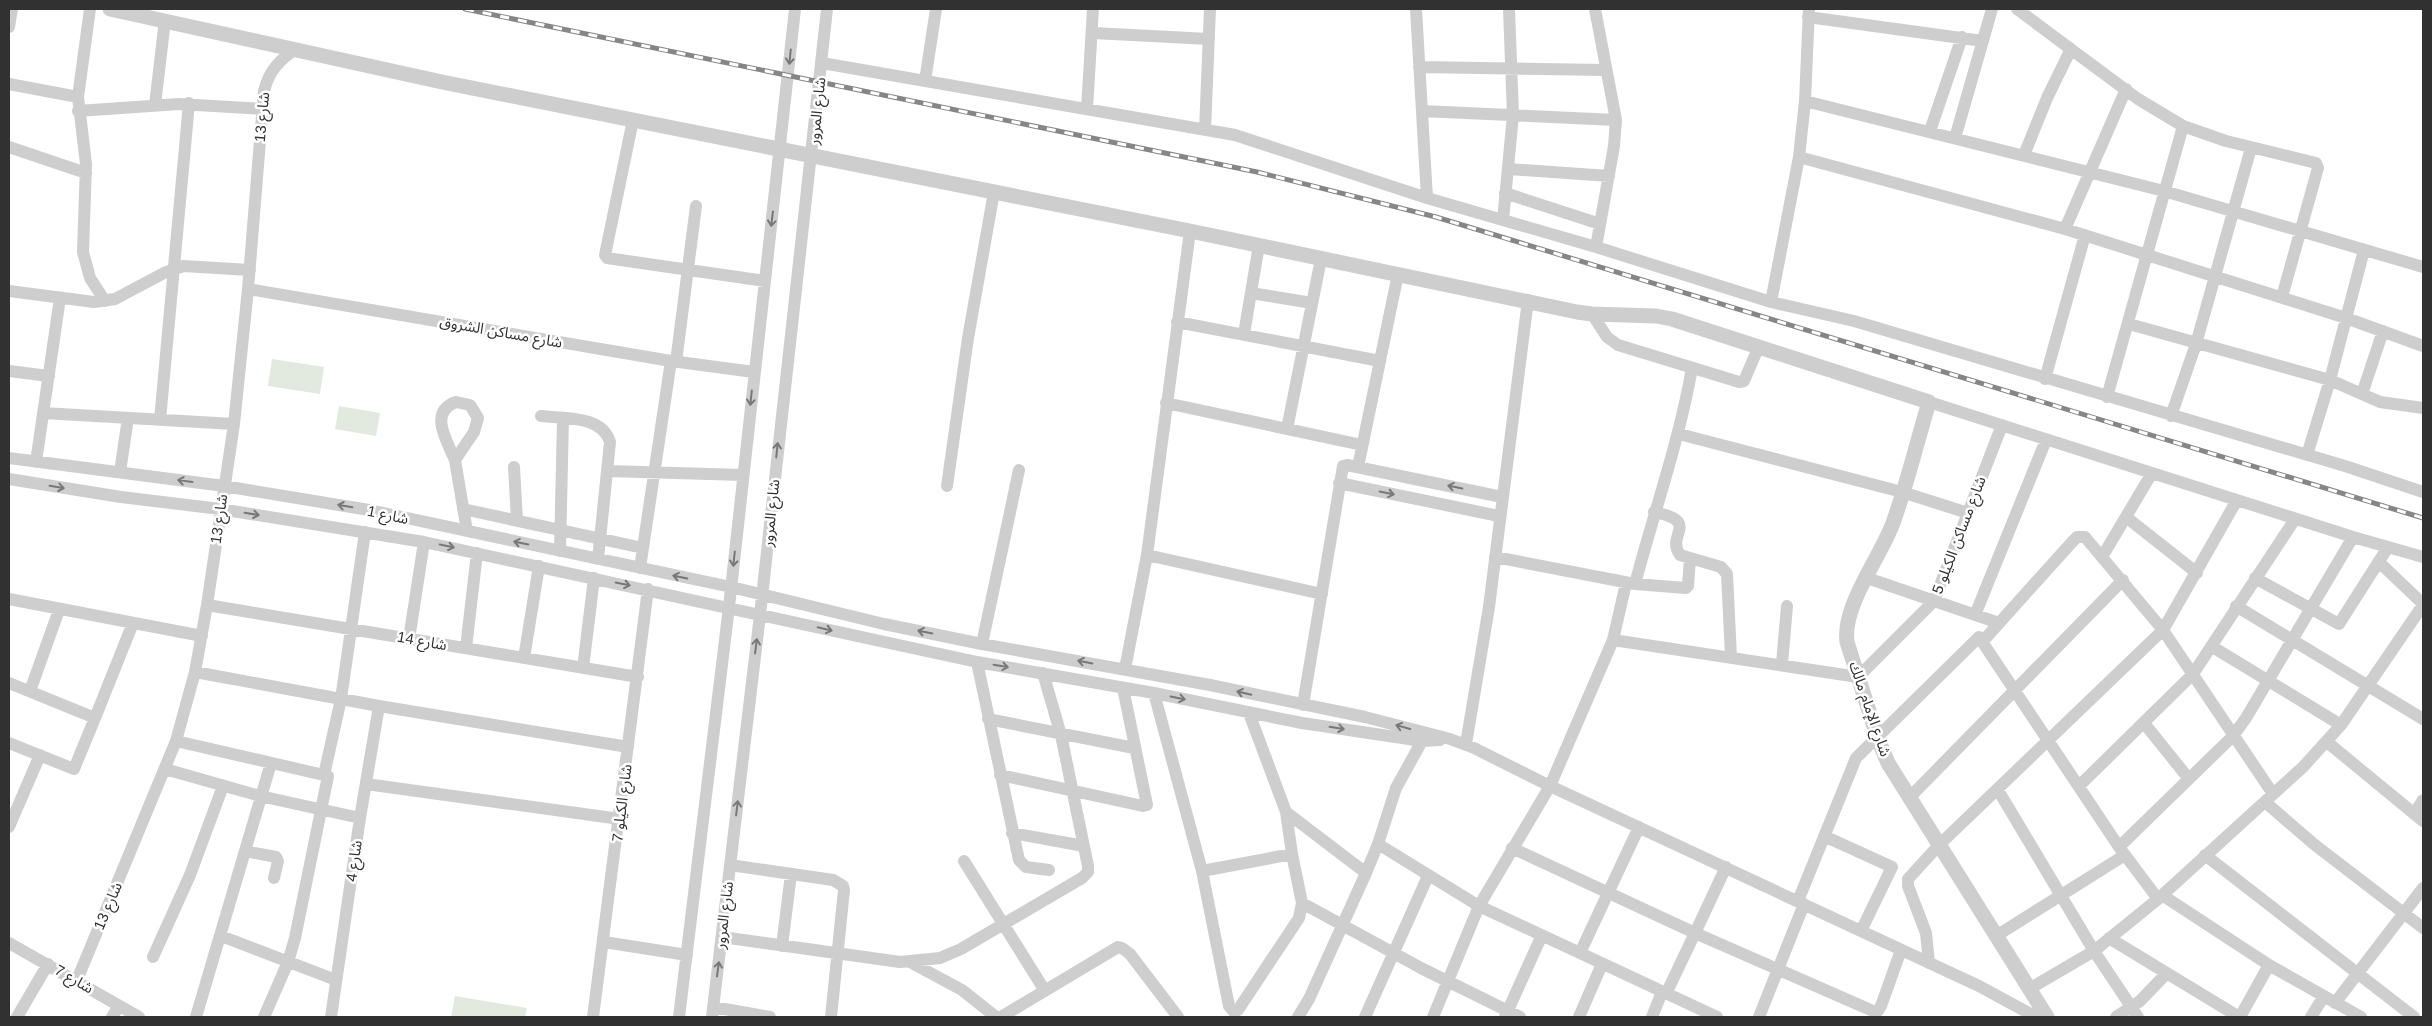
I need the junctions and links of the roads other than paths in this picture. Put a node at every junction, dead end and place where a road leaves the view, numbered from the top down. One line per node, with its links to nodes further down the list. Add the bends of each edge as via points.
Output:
1 (12, 9): 16 (street)
2 (90, 9): 30 (street)
3 (110, 9): 15 (street)
4 (795, 9): 47 (street, one-way to 47)
5 (828, 9): 23 (street, شارع المرور)
6 (936, 9): 27 (street)
7 (1093, 9): 17 (street)
8 (1210, 9): 19 (street)
9 (1416, 9): 24 (street)
10 (1509, 9): 25 (street)
11 (1595, 9): 26 (street)
12 (1992, 9): 20 (street)
13 (2017, 9): 22 (street)
14 (1809, 13): 18 (street); 31 (street)
15 (165, 20): 21 (street); 33 (street)
16 (9, 27)
17 (1093, 33): 19 (street); 35 (street)
18 (1962, 37): 20 (street); 43 (street)
19 (1209, 39): 42 (street)
20 (1983, 40): 44 (street)
21 (296, 49): 34 (street, شارع 13, via 271,71 264,91); 39 (street)
22 (2071, 49): 29 (street); 49 (street)
23 (822, 63): 27 (street); 48 (street, شارع المرور)
24 (1419, 67): 25 (street); 36 (street)
25 (1512, 68): 26 (street); 38 (street)
26 (1606, 70): 40 (street)
27 (925, 81): 35 (street)
28 (9, 84): 30 (street)
29 (2126, 89): 41 (street); 52 (street)
30 (78, 96): 37 (street)
31 (1805, 101): 43 (street); 50 (street)
32 (190, 103): 33 (street); 34 (street); 73 (street)
33 (155, 105): 37 (street)
34 (263, 109): 74 (street, شارع 13)
35 (1086, 109): 42 (street)
36 (1422, 110): 38 (street); 58 (street)
37 (78, 111): 53 (street)
38 (1513, 115): 40 (street); 51 (street)
39 (633, 120): 47 (street); 75 (street, via 605,255 610,260)
40 (1616, 120): 54 (street)
41 (2183, 126): 46 (street); 55 (street)
42 (1205, 130): 58 (street, via 1235,136)
43 (1930, 131): 44 (street)
44 (1955, 138): 49 (street)
45 (9, 146): 53 (street)
46 (2251, 148): 60 (street); 64 (street, via 2313,161 2317,165)
47 (780, 149): 48 (street); 78 (street, one-way to 78)
48 (812, 155): 56 (street); 179 (street, شارع المرور, one-way to 48)
49 (2024, 155): 52 (street)
50 (1799, 157): 63 (street); 86 (street)
51 (1508, 169): 54 (street); 57 (street)
52 (2090, 171): 55 (street); 63 (street)
53 (86, 173): 85 (street, via 83,252 90,278)
54 (1609, 176): 62 (street)
55 (2164, 191): 60 (street); 70 (street)
56 (994, 192): 65 (street); 138 (street, via 968,338)
57 (1506, 193): 61 (street); 62 (street)
58 (1427, 198): 61 (street)
59 (696, 206): 75 (street)
60 (2232, 212): 64 (street); 77 (street)
61 (1503, 220): 68 (street)
62 (1600, 224): 68 (street)
63 (2065, 228): 66 (street)
64 (2299, 230): 69 (street); 83 (street)
65 (1190, 231): 67 (street); 90 (street)
66 (2085, 235): 70 (street); 104 (street)
67 (1259, 245): 71 (street); 81 (street)
68 (1596, 247): 86 (street)
69 (2364, 250): 72 (street); 89 (street)
70 (2148, 255): 77 (street); 91 (street)
71 (1321, 258): 76 (street); 87 (street)
72 (2423, 267)
73 (174, 269): 74 (street, via 192,265); 85 (street, via 115,299); 116 (street)
74 (250, 270): 79 (street, شارع 13)
75 (688, 271): 78 (street); 99 (street)
76 (1398, 274): 84 (street); 98 (street)
77 (2214, 276): 83 (street); 94 (street)
78 (765, 282): 102 (street)
79 (248, 289): 99 (street, شارع مساكن الشروق); 117 (street, شارع 13)
80 (9, 291): 82 (street)
81 (1251, 293): 87 (street); 93 (street)
82 (60, 298): 85 (street); 103 (street)
83 (2282, 298): 89 (street)
84 (1528, 300): 88 (street); 141 (street)
85 (104, 301)
86 (1771, 302): 104 (street, via 1854,321)
87 (1312, 303): 95 (street)
88 (1592, 314): 96 (street, via 1664,317); 100 (street, via 1612,342)
89 (2346, 318): 92 (street); 105 (street)
90 (1177, 322): 93 (street); 109 (street)
91 (2128, 324): 94 (street); 107 (street)
92 (2384, 331): 97 (street); 106 (street)
93 (1244, 334): 95 (street)
94 (2196, 344): 105 (street); 113 (street)
95 (1304, 346): 98 (street); 119 (street)
96 (1759, 346): 100 (street, via 1744,381); 108 (street)
97 (2423, 346)
98 (1380, 361): 122 (street)
99 (674, 362): 102 (street, شارع مساكن الشروق); 131 (street)
100 (1692, 368): 120 (street)
101 (9, 371): 103 (street)
102 (754, 372): 134 (street, one-way to 134)
103 (49, 376): 111 (street)
104 (2045, 379): 107 (street)
105 (2330, 380): 106 (street); 123 (street)
106 (2362, 394): 110 (street, via 2380,402)
107 (2107, 397): 113 (street)
108 (1928, 402): 118 (street); 139 (street, شارع الإمام مالك)
109 (1166, 403): 119 (street); 161 (street)
110 (2423, 408)
111 (43, 413): 114 (street); 126 (street)
112 (541, 416): 115 (street)
113 (2171, 416): 123 (street)
114 (128, 418): 116 (street); 132 (street)
115 (562, 419): 130 (street, via 593,422 605,430 610,442); 151 (street)
116 (160, 420): 117 (street)
117 (234, 424): 137 (street, شارع 13)
118 (2002, 426): 121 (street); 146 (street, شارع مساكن الكيلو 5)
119 (1287, 429): 122 (street)
120 (1679, 434): 139 (street); 145 (street)
121 (2046, 440): 133 (street); 190 (street)
122 (1362, 445): 128 (street)
123 (2307, 455): 140 (street)
124 (9, 458): 126 (street, شارع 1)
125 (455, 460): 144 (street)
126 (36, 462): 132 (street, شارع 1)
127 (514, 467): 150 (street)
128 (1358, 467): 136 (street, via 1343,466); 141 (street, one-way to 128)
129 (1018, 470): 200 (street)
130 (608, 471): 131 (street); 155 (street)
131 (654, 471): 134 (street); 157 (street)
132 (120, 472): 137 (street, شارع 1, one-way to 132)
133 (2152, 473): 142 (street); 148 (street)
134 (743, 475): 176 (street, one-way to 176)
135 (9, 479): 143 (street, شارع 1, one-way to 143)
136 (1339, 483): 147 (street, one-way to 147); 178 (street)
137 (224, 486): 143 (street, شارع 13); 152 (street, شارع 1, one-way to 137, via 369,510)
138 (947, 486)
139 (1902, 492): 146 (street); 172 (street, شارع الإمام مالك, via 1886,540)
140 (2423, 492)
141 (1502, 497): 147 (street)
142 (2237, 500): 149 (street); 170 (street)
143 (220, 509): 153 (street, شارع 1, one-way to 153); 183 (street, شارع 13)
144 (463, 509): 150 (street); 152 (street)
145 (1654, 512): 165 (street, via 1678,520 1677,551); 175 (street)
146 (1968, 513): 181 (street, شارع مساكن الكيلو 5)
147 (1499, 516): 164 (street)
148 (2126, 517): 162 (street); 170 (street)
149 (2295, 519): 154 (street); 173 (street)
150 (517, 520): 151 (street)
151 (560, 530): 155 (street); 159 (street)
152 (467, 531): 159 (street, شارع 1, one-way to 152)
153 (365, 532): 156 (street, شارع 1); 193 (street)
154 (2352, 537): 158 (street); 187 (street)
155 (601, 539): 157 (street); 166 (street)
156 (424, 542): 160 (street, شارع 1, one-way to 160); 196 (street)
157 (643, 548): 169 (street)
158 (2388, 548): 163 (street); 167 (street)
159 (560, 551): 166 (street, شارع 1)
160 (477, 553): 168 (street, شارع 1); 202 (street)
161 (1147, 555): 178 (street); 208 (street)
162 (2102, 557): 174 (street); 192 (street, via 2084,537 2077,538)
163 (2423, 557)
164 (1495, 558): 175 (street); 239 (street)
165 (1690, 559): 175 (street, via 1686,588); 203 (street, via 1720,567 1727,574)
166 (598, 560): 169 (street, شارع 1)
167 (2379, 562): 182 (street); 187 (street, via 2342,623 2337,624)
168 (539, 566): 171 (street, شارع 1); 204 (street)
169 (640, 568): 176 (street, شارع 1, one-way to 169)
170 (2198, 573): 194 (street)
171 (594, 578): 177 (street, شارع 1, one-way to 177); 207 (street)
172 (1867, 578): 181 (street); 213 (street, شارع الإمام مالك, via 1850,611 1846,632)
173 (2255, 578): 185 (street); 187 (street)
174 (2123, 580): 194 (street); 218 (street)
175 (1631, 583): 197 (street)
176 (731, 587): 179 (street, شارع 1); 186 (street)
177 (648, 589): 186 (street, شارع 1); 212 (street, شارع الكيلو 7)
178 (1322, 594): 222 (street)
179 (762, 595): 189 (street, شارع المرور); 200 (street, شارع 1, one-way to 179)
180 (9, 600): 188 (street)
181 (1934, 601): 190 (street); 213 (street, شارع مساكن الكيلو 5)
182 (2423, 604): 216 (street)
183 (207, 605): 193 (street, شارع 14); 195 (street, شارع 13)
184 (1788, 606): 206 (street)
185 (2236, 606): 198 (street); 201 (street)
186 (729, 607): 189 (street, شارع 1); 311 (street)
187 (2310, 609): 198 (street)
188 (59, 610): 191 (street); 219 (street)
189 (760, 615): 205 (street, شارع 1, one-way to 205); 276 (street, شارع المرور, one-way to 189)
190 (1975, 615): 192 (street)
191 (132, 623): 195 (street); 225 (street)
192 (1999, 623): 199 (street)
193 (351, 629): 196 (street, شارع 14); 221 (street)
194 (2163, 630): 211 (street); 236 (street)
195 (202, 636): 209 (street, شارع 13)
196 (409, 639): 202 (street, شارع 14)
197 (1613, 640): 203 (street); 250 (street)
198 (2292, 640): 214 (street); 216 (street)
199 (1983, 641): 218 (street); 233 (street, via 1979,637 1974,640)
200 (982, 644): 208 (street, شارع 1, one-way to 200)
201 (2211, 646): 211 (street); 214 (street)
202 (466, 648): 204 (street, شارع 14)
203 (1731, 657): 206 (street)
204 (524, 658): 207 (street, شارع 14)
205 (977, 662): 210 (street, شارع 1, one-way to 210); 226 (street)
206 (1782, 664): 213 (street)
207 (583, 668): 212 (street, شارع 14)
208 (1125, 669): 222 (street, شارع 1, one-way to 208)
209 (195, 672): 221 (street); 234 (street, شارع 13)
210 (1043, 673): 217 (street, شارع 1); 230 (street)
211 (2193, 674): 228 (street); 231 (street)
212 (638, 677): 240 (street, شارع الكيلو 7)
213 (1858, 677): 233 (street, شارع الإمام مالك)
214 (2269, 682): 229 (street); 231 (street)
215 (9, 683): 219 (street)
216 (2368, 685): 227 (street); 229 (street)
217 (1122, 688): 220 (street, شارع 1); 241 (street)
218 (2016, 691): 236 (street); 255 (street)
219 (30, 692): 225 (street)
220 (1154, 693): 224 (street, شارع 1, one-way to 224); 279 (street)
221 (341, 699): 223 (street); 245 (street)
222 (1303, 705): 232 (street, شارع 1, one-way to 222)
223 (379, 706): 240 (street); 248 (street, شارع 4)
224 (1249, 712): 235 (street, شارع 1, one-way to 235); 259 (street)
225 (95, 718): 242 (street, via 74,769)
226 (988, 719): 230 (street); 246 (street)
227 (2423, 719)
228 (2144, 723): 247 (street); 251 (street)
229 (2341, 725): 237 (street)
230 (1061, 735): 241 (street); 252 (street)
231 (2233, 736): 247 (street); 256 (street)
232 (1450, 739): 235 (street, شارع 1); 239 (street, شارع 1)
233 (1878, 739): 255 (street, شارع الإمام مالك, via 1888,763); 266 (street, via 1853,762)
234 (176, 741): 243 (street); 244 (street, شارع 13)
235 (1422, 741): 267 (street, via 1396,788)
236 (2049, 741): 251 (street); 253 (street)
237 (2327, 742): 256 (street); 260 (street)
238 (9, 743): 242 (street)
239 (1466, 744): 250 (street, شارع 1)
240 (628, 747): 262 (street, شارع الكيلو 7)
241 (1134, 748): 252 (street, via 1147,805)
242 (40, 755): 263 (street)
243 (271, 763): 245 (street); 254 (street)
244 (165, 768): 249 (street); 321 (street, شارع 13)
245 (324, 775): 258 (street, via 328,776)
246 (1000, 775): 252 (street); 265 (street)
247 (2189, 779): 272 (street)
248 (366, 784): 261 (street, شارع 4); 262 (street)
249 (223, 786): 254 (street); 310 (street, via 190,875)
250 (1550, 786): 264 (street, شارع 1); 270 (street)
251 (2079, 786): 272 (street)
252 (1074, 790): 268 (street)
253 (1998, 790): 269 (street); 286 (street)
254 (260, 796): 258 (street); 271 (street)
255 (1910, 798): 269 (street, شارع الإمام مالك)
256 (2269, 798): 274 (street); 291 (street, via 2316,845)
257 (2423, 800): 260 (street)
258 (321, 810): 261 (street); 312 (street)
259 (1286, 812): 273 (street); 280 (street)
260 (2419, 817)
261 (360, 818): 322 (street, شارع 4)
262 (620, 818): 302 (street, شارع الكيلو 7)
263 (10, 819)
264 (1639, 827): 277 (street, شارع 1); 285 (street)
265 (1012, 833): 268 (street); 278 (street, via 1022,864)
266 (1824, 836): 289 (street); 295 (street, via 1892,867)
267 (1378, 844): 280 (street); 282 (street)
268 (1084, 846): 293 (street, via 1088,866 1086,874)
269 (1939, 846): 299 (street, شارع الإمام مالك); 314 (street, via 1907,882 1926,933)
270 (1512, 848): 285 (street); 290 (street)
271 (245, 851): 283 (street, via 276,857); 298 (street)
272 (2122, 851): 286 (street); 287 (street)
273 (1292, 854): 279 (street); 288 (street)
274 (2204, 855): 287 (street); 319 (street)
275 (964, 861): 293 (street)
276 (730, 865): 281 (street); 300 (street, شارع المرور)
277 (1726, 867): 289 (street, شارع 1); 296 (street)
278 (1049, 870)
279 (1202, 871): 288 (street, via 1229,1006 1234,1012 1295,924)
280 (1366, 873): 292 (street)
281 (791, 874): 304 (street); 309 (street, via 837,881 843,886)
282 (1428, 876): 290 (street); 307 (street)
283 (274, 878)
284 (2423, 888): 291 (street)
285 (1608, 893): 296 (street); 308 (street)
286 (2061, 896): 299 (street); 306 (street)
287 (2160, 897): 301 (street); 317 (street)
288 (1302, 903): 292 (street)
289 (1801, 903): 295 (street, شارع 1); 318 (street)
290 (1480, 906): 297 (street); 323 (street)
291 (2403, 913): 294 (street); 319 (street)
292 (1344, 925): 307 (street); 346 (street)
293 (1004, 926): 313 (street, via 949,955); 325 (street)
294 (2423, 928)
295 (1862, 931): 305 (street, شارع 1)
296 (1695, 933): 318 (street); 326 (street)
297 (1542, 935): 308 (street); 332 (street)
298 (221, 936): 312 (street); 336 (street)
299 (1996, 936): 324 (street, شارع الإمام مالك)
300 (722, 937): 304 (street); 330 (street, شارع المرور, one-way to 300)
301 (2110, 938): 306 (street); 320 (street)
302 (604, 942): 311 (street); 339 (street, شارع الكيلو 7)
303 (9, 943): 315 (street, شارع 7)
304 (782, 946): 309 (street)
305 (1901, 950): 314 (street, شارع 1); 318 (street, via 1881,1006 1876,1011)
306 (2094, 951): 324 (street); 331 (street)
307 (1393, 952): 323 (street); 347 (street)
308 (1580, 953): 316 (street)
309 (838, 954): 313 (street); 342 (street)
310 (153, 956)
311 (687, 956): 340 (street)
312 (288, 962): 322 (street); 337 (street)
313 (910, 962): 343 (street, via 962,990)
314 (1929, 963): 354 (street, شارع 1)
315 (48, 964): 321 (street, شارع 7); 333 (street)
316 (1602, 964): 326 (street); 350 (street)
317 (2269, 965): 327 (street); 356 (street)
318 (1778, 970): 353 (street)
319 (2357, 972): 328 (street); 359 (street)
320 (2166, 974): 331 (street); 356 (street)
321 (77, 980): 329 (street, شارع 7)
322 (336, 980): 338 (street, شارع 4)
323 (1448, 981): 332 (street); 348 (street)
324 (2030, 989): 354 (street, شارع الإمام مالك)
325 (1045, 991): 344 (street); 345 (street, via 1114,949 1122,948)
326 (1664, 993): 351 (street); 352 (street)
327 (2324, 996): 328 (street); 357 (street)
328 (2335, 1003): 358 (street)
329 (119, 1006): 334 (street); 335 (street, شارع 7)
330 (712, 1012): 341 (street)
331 (2135, 1012): 355 (street)
332 (1506, 1014): 349 (street)
333 (17, 1017)
334 (112, 1017)
335 (139, 1017)
336 (196, 1017)
337 (264, 1017)
338 (331, 1017)
339 (593, 1017)
340 (679, 1017)
341 (770, 1017)
342 (831, 1017)
343 (996, 1017)
344 (1001, 1017)
345 (1178, 1017)
346 (1298, 1017)
347 (1365, 1017)
348 (1433, 1017)
349 (1520, 1017)
350 (1579, 1017)
351 (1652, 1017)
352 (1716, 1017)
353 (1759, 1017)
354 (2044, 1017)
355 (2116, 1017)
356 (2240, 1017)
357 (2311, 1017)
358 (2361, 1017)
359 (2414, 1017)

